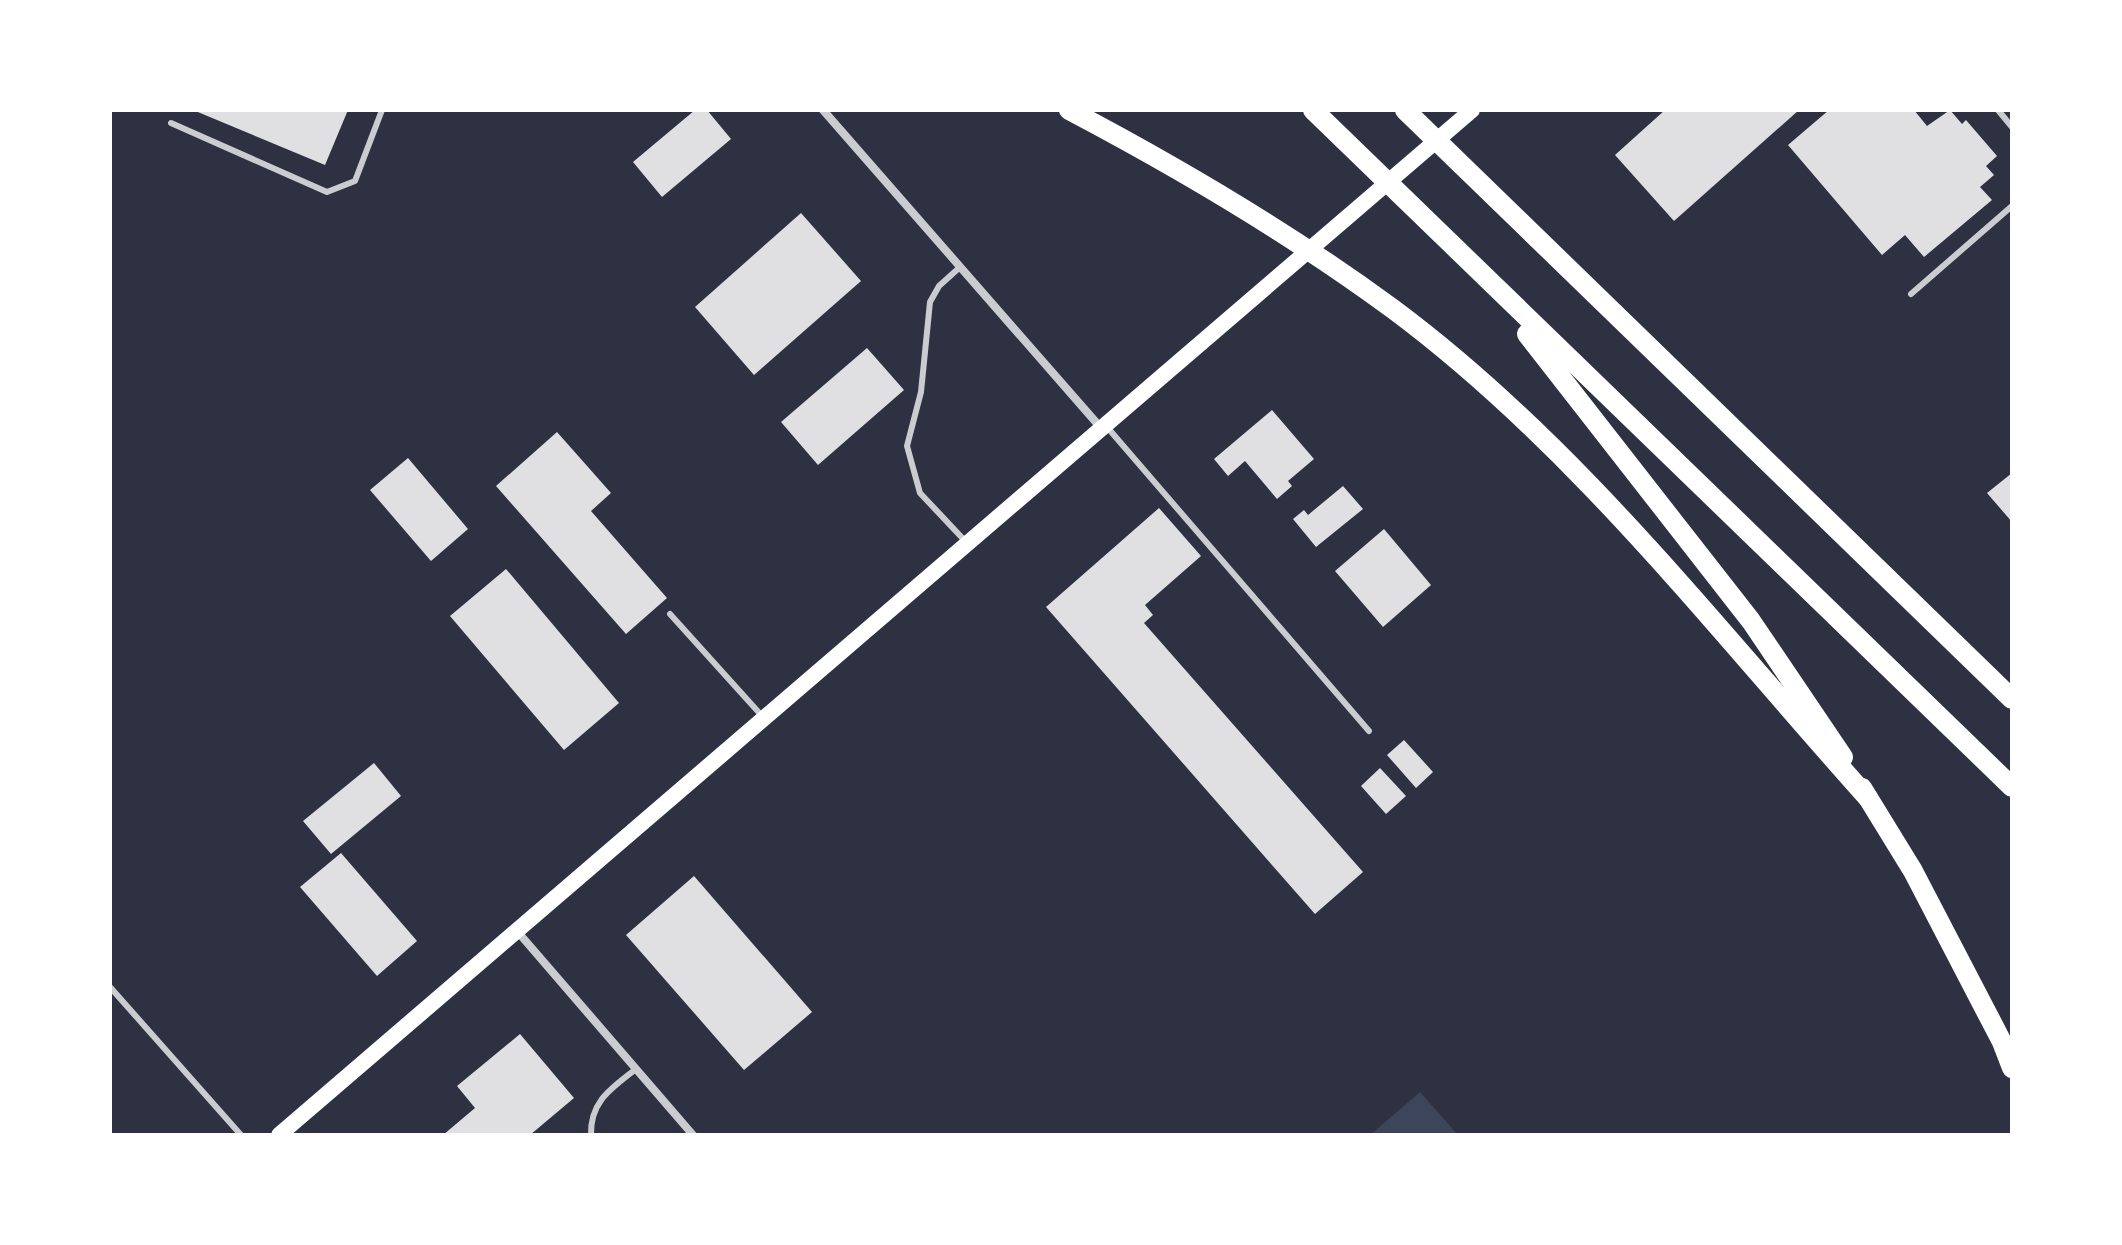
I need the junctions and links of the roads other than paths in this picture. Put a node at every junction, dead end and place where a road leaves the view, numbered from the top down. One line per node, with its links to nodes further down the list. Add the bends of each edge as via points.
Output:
1 (382, 110): 8 (lane, via 355,181 327,192)
2 (823, 110): 11 (street)
3 (1069, 110): 21 (highway, via 1248,211 1394,310 1499,399 1583,480 1720,628)
4 (1405, 110): 17 (highway)
5 (1472, 110): 14 (main road)
6 (1998, 110): 9 (lane)
7 (1315, 112): 12 (highway)
8 (171, 123)
9 (2012, 127)
10 (2012, 206): 13 (lane)
11 (959, 268): 14 (street); 15 (lane, via 930,302 921,392 907,446 920,493)
12 (1483, 278): 20 (highway); 21 (highway, via 1751,621)
13 (1911, 294)
14 (1103, 426): 15 (main road); 19 (lane, via 1137,457)
15 (967, 543): 18 (main road)
16 (670, 614): 18 (lane)
17 (2012, 699)
18 (763, 717): 22 (main road)
19 (1369, 731)
20 (2012, 787)
21 (1868, 798): 24 (highway, via 1913,871)
22 (517, 931): 25 (street); 26 (main road)
23 (110, 987): 27 (lane)
24 (2012, 1068)
25 (636, 1069): 28 (lane, via 599,1099 590,1118); 29 (street)
26 (282, 1134)
27 (241, 1135)
28 (591, 1135)
29 (693, 1135)

